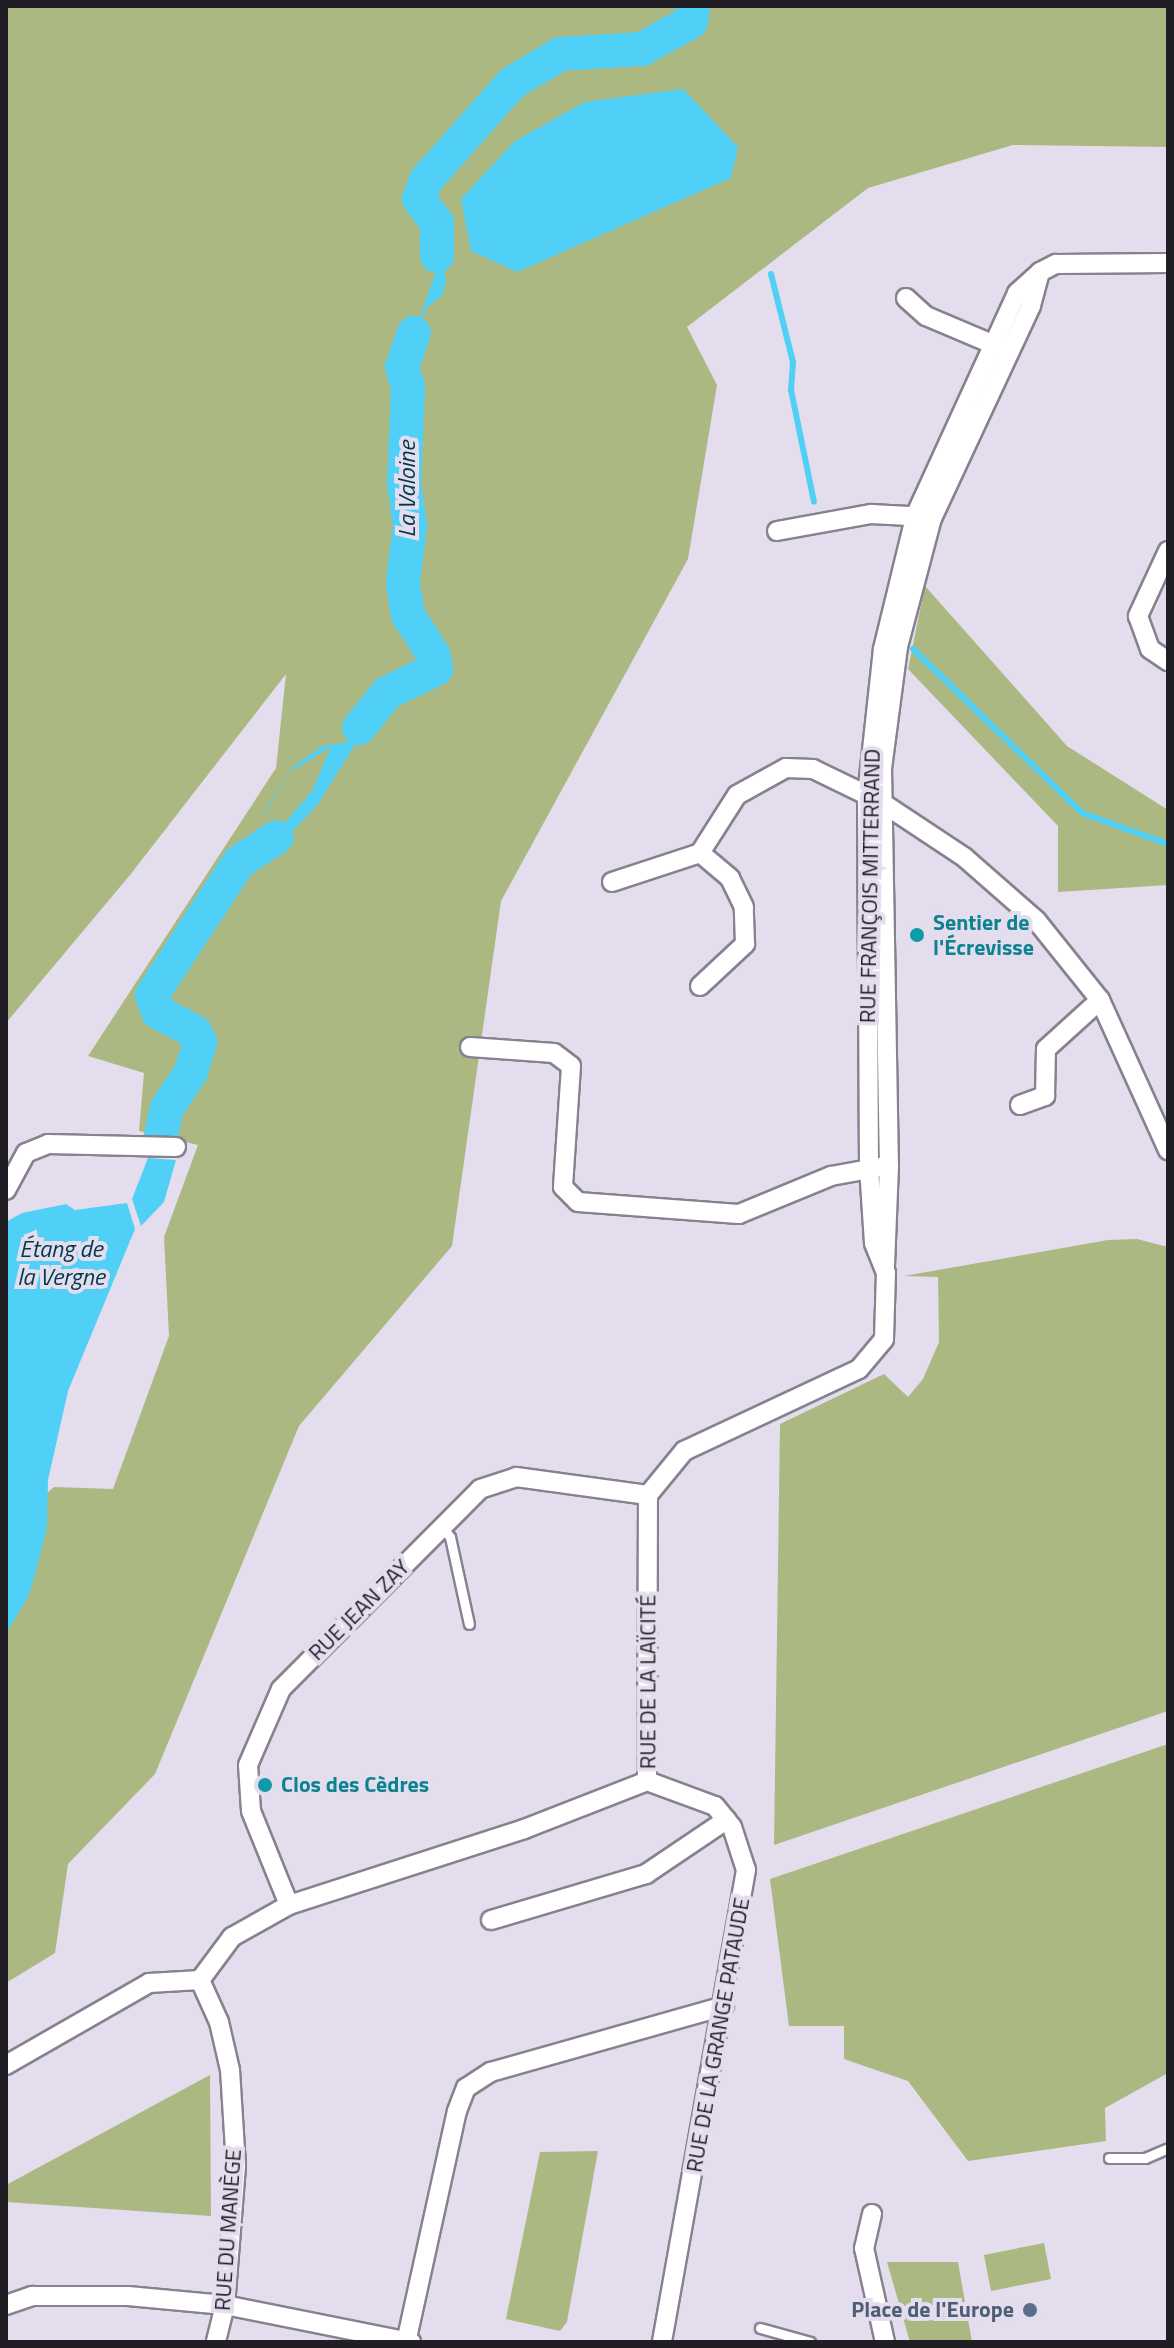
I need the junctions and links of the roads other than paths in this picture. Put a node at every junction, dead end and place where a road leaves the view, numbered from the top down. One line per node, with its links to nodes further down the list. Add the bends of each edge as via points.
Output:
1 (1168, 263): 2 (street, via 1056,264)
2 (1040, 272): 4 (street, RUE FRANÇOIS MITTERRAND, via 1017,293); 5 (street, RUE FRANÇOIS MITTERRAND, via 1031,306)
3 (906, 298): 4 (street, via 926,316)
4 (997, 346): 5 (street, RUE FRANÇOIS MITTERRAND)
5 (924, 516): 6 (street, via 871,514); 9 (street, RUE FRANÇOIS MITTERRAND)
6 (777, 531)
7 (1168, 551): 8 (street, via 1138,616 1150,649)
8 (1168, 661)
9 (874, 799): 10 (street, via 813,769 786,768 737,795); 13 (street, via 964,857 1036,920); 18 (street, RUE FRANÇOIS MITTERRAND); 19 (street, RUE FRANÇOIS MITTERRAND)
10 (700, 853): 11 (street); 12 (street, via 730,878 739,897 745,944)
11 (612, 882)
12 (700, 986)
13 (1100, 1000): 15 (street, via 1046,1049 1045,1096); 17 (street)
14 (470, 1047): 19 (street, via 554,1053 571,1066 563,1187 578,1202 739,1214 831,1176)
15 (1020, 1105)
16 (176, 1147): 20 (street, via 48,1144 26,1153)
17 (1168, 1150)
18 (889, 1166): 19 (street); 21 (street, RUE FRANÇOIS MITTERRAND)
19 (869, 1167): 21 (street, RUE FRANÇOIS MITTERRAND, via 874,1243)
20 (6, 1190)
21 (885, 1266): 22 (street, via 884,1339 859,1369 684,1451)
22 (648, 1495): 23 (street, RUE JEAN ZAY, via 516,1477 480,1489); 25 (street, RUE DE LA LAÏCITÉ)
23 (442, 1527): 24 (lane, via 450,1537); 27 (street, RUE JEAN ZAY, via 281,1689 248,1765 251,1811)
24 (469, 1624)
25 (647, 1781): 26 (street, RUE DE LA GRANGE PATAUDE, via 692,1794 715,1806); 27 (street, RUE DE LA LAÏCITÉ, via 524,1829)
26 (726, 1820): 28 (street, via 646,1874); 30 (street, RUE DE LA GRANGE PATAUDE, via 746,1870)
27 (289, 1905): 29 (street, RUE DE LA LAÏCITÉ, via 232,1937)
28 (491, 1920)
29 (200, 1980): 31 (street, via 149,1983); 36 (street, RUE DU MANÈGE, via 219,2022 230,2070 236,2166)
30 (724, 2006): 38 (street, via 491,2072 466,2088); 40 (street, RUE DE LA GRANGE PATAUDE)
31 (6, 2065)
32 (1168, 2148): 33 (lane, via 1145,2158)
33 (1109, 2158)
34 (872, 2214): 42 (street, via 864,2248)
35 (6, 2305): 36 (street, via 32,2296 128,2296)
36 (225, 2305): 38 (street); 39 (street, RUE DU MANÈGE)
37 (760, 2328): 41 (lane)
38 (409, 2340)
39 (216, 2342)
40 (662, 2342)
41 (810, 2342)
42 (885, 2342)

